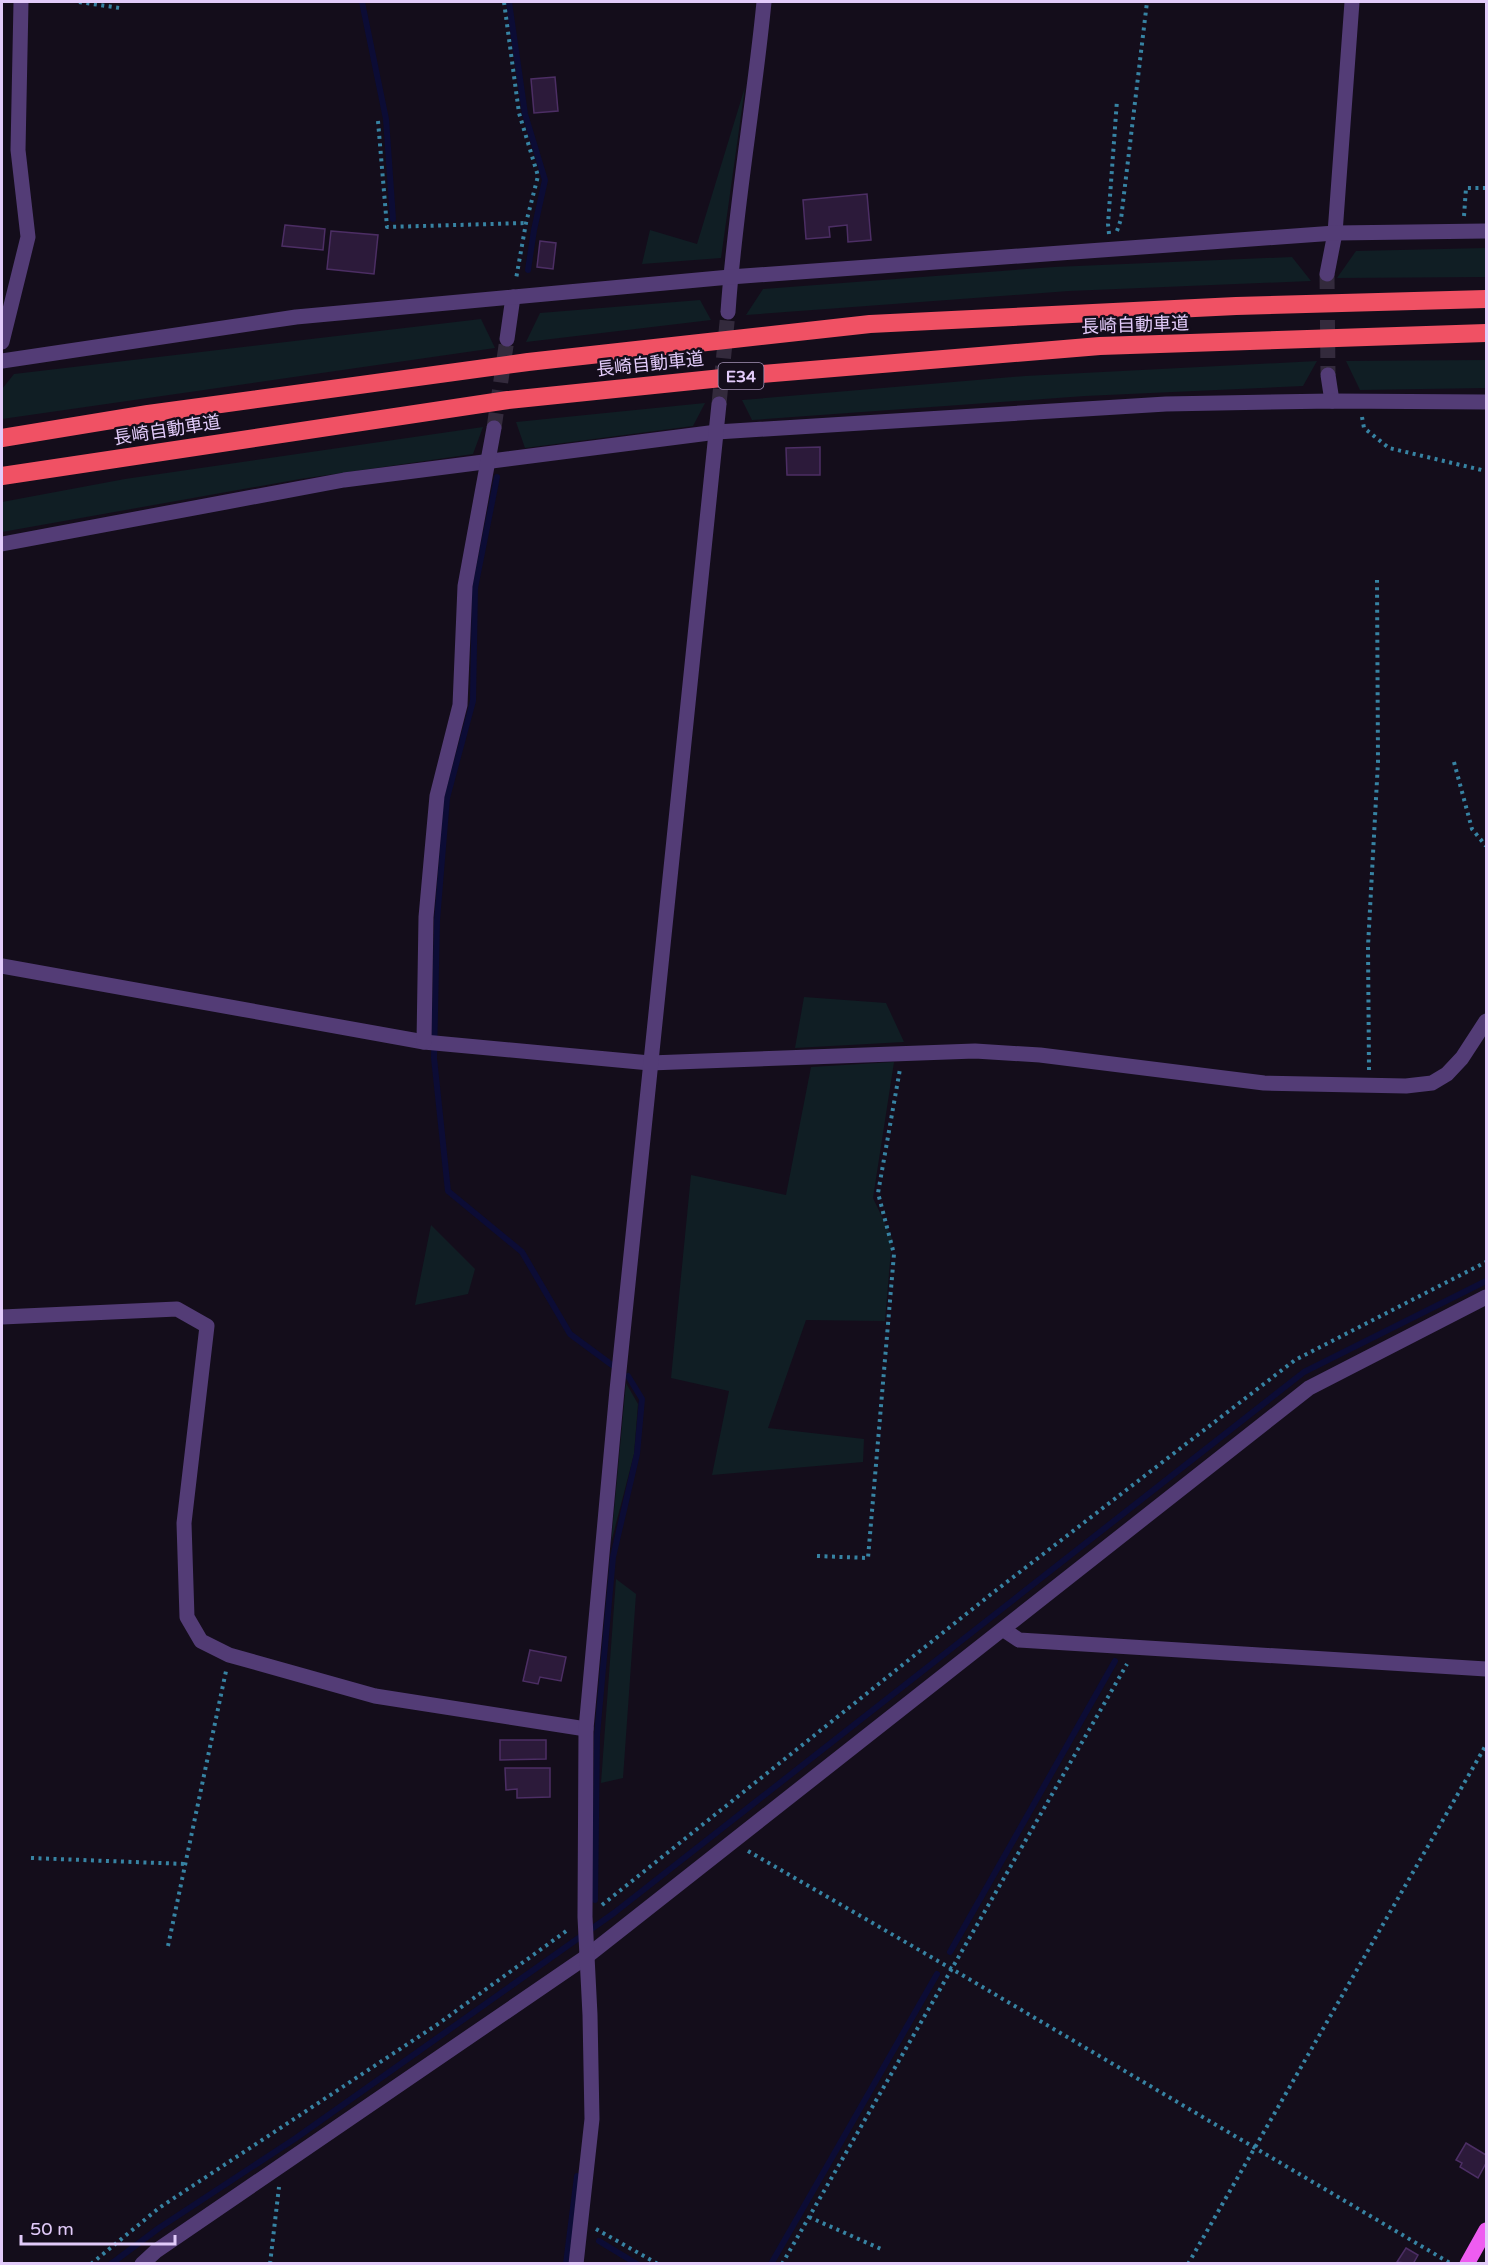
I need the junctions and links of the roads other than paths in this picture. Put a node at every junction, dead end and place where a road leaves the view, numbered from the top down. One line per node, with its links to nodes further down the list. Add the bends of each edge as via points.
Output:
1 (21, 2): 13 (street, via 18,150 28,237)
2 (764, 2): 7 (street)
3 (1352, 2): 5 (street)
4 (1486, 231): 5 (street)
5 (1335, 233): 6 (street); 7 (street)
6 (1327, 274)
7 (730, 277): 8 (street); 10 (street)
8 (513, 297): 12 (street); 14 (street, via 296,317)
9 (1486, 299): 21 (highway, 長崎自動車道 / E34, via 1236,306 870,324 516,363)
10 (728, 312)
11 (1486, 333): 23 (highway, 長崎自動車道 / E34, via 1100,346 751,375 508,400)
12 (507, 339)
13 (2, 342)
14 (2, 360)
15 (1328, 375): 16 (street)
16 (1332, 401): 17 (street); 20 (street, via 1166,404)
17 (1486, 402)
18 (719, 404): 20 (street)
19 (494, 428): 22 (street)
20 (717, 432): 22 (street); 28 (street)
21 (2, 438)
22 (489, 461): 24 (street, via 344,480); 27 (street, via 465,586 460,705 438,796 426,917)
23 (2, 476)
24 (2, 544)
25 (2, 966): 27 (street)
26 (1486, 1021): 28 (street, via 1447,1074 1431,1083 1406,1086 1264,1083 1040,1055 975,1051)
27 (424, 1042): 28 (street)
28 (650, 1064): 33 (street)
29 (1486, 1297): 31 (street, via 1309,1388)
30 (2, 1317): 33 (street, via 177,1309 207,1326 184,1523 187,1617 201,1641 230,1655 375,1696)
31 (1004, 1630): 32 (street, via 1018,1640); 34 (street)
32 (1486, 1669)
33 (586, 1729): 34 (street)
34 (586, 1957): 36 (street); 37 (street, via 592,2118)
35 (1486, 2230): 38 (main road)
36 (142, 2264)
37 (576, 2264)
38 (1467, 2264)

